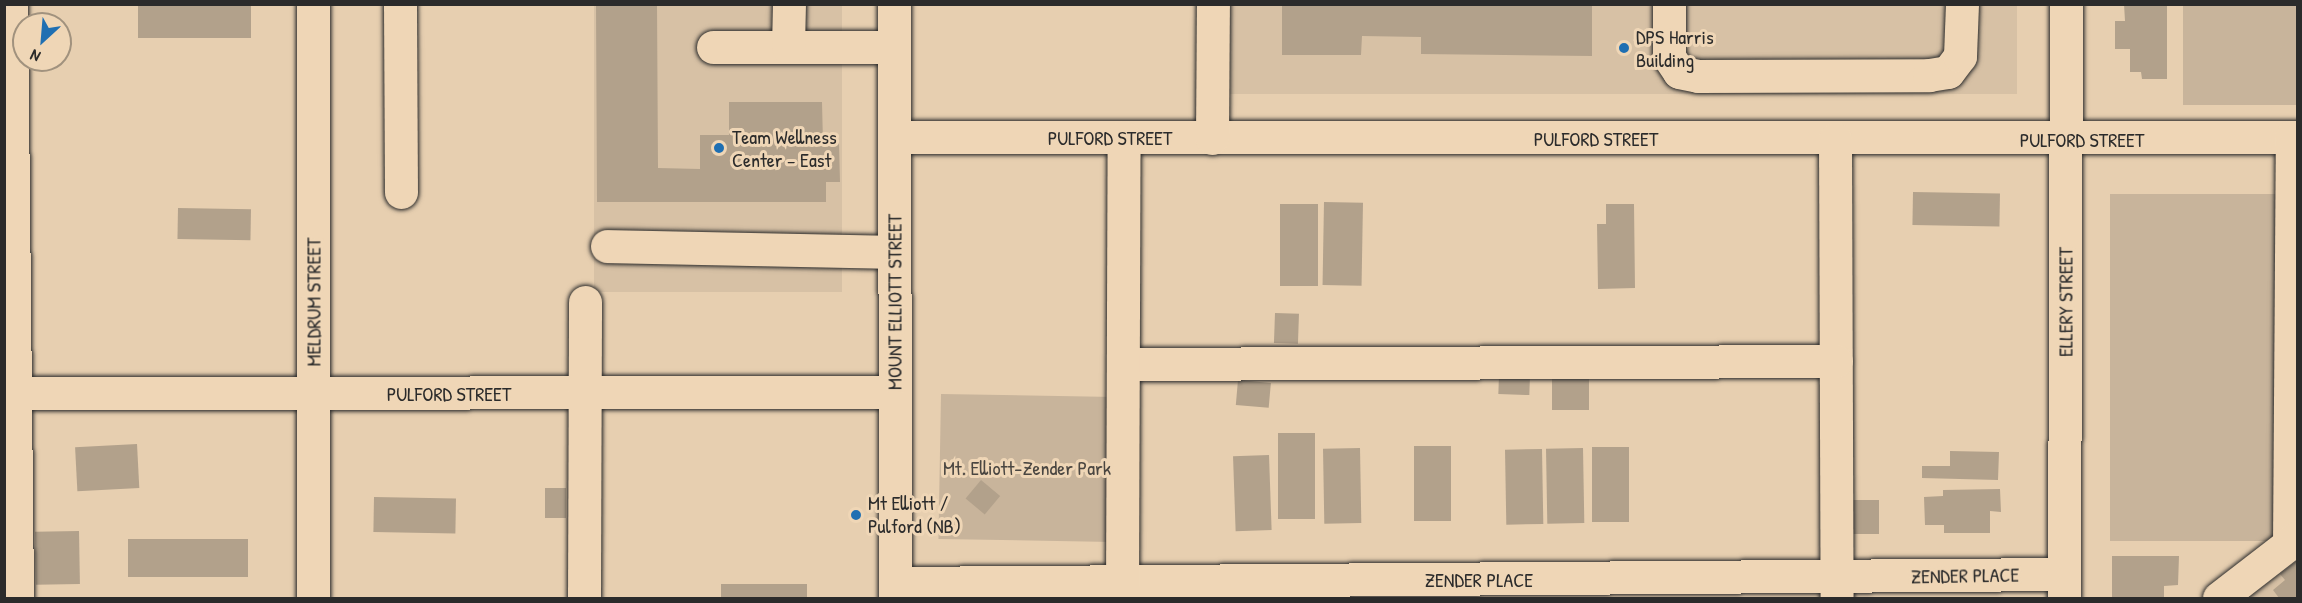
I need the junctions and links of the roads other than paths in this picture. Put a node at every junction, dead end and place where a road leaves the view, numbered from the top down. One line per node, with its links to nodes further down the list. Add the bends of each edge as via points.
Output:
1 (11, 4): 27 (street)
2 (313, 4): 28 (street, MELDRUM STREET)
3 (400, 4): 19 (street)
4 (789, 4): 11 (street)
5 (894, 4): 12 (street, MOUNT ELLIOTT STREET)
6 (1213, 4): 16 (street)
7 (1669, 4): 8 (street, via 1669,57 1679,72 1698,76 1948,72 1960,56)
8 (1962, 4)
9 (2066, 4): 18 (street, ELLERY STREET)
10 (713, 47): 11 (street)
11 (788, 47): 12 (street)
12 (894, 47): 13 (street, MOUNT ELLIOTT STREET)
13 (894, 137): 14 (street, PULFORD STREET); 21 (street, MOUNT ELLIOTT STREET)
14 (1124, 137): 16 (street, PULFORD STREET); 24 (street)
15 (2295, 137): 18 (street, PULFORD STREET); 29 (street)
16 (1212, 138): 17 (street, PULFORD STREET)
17 (1835, 139): 18 (street, PULFORD STREET); 23 (street)
18 (2066, 139): 30 (street, ELLERY STREET)
19 (401, 192)
20 (607, 246): 21 (street)
21 (894, 252): 26 (street, MOUNT ELLIOTT STREET)
22 (585, 302): 25 (street)
23 (1836, 361): 24 (street); 31 (street)
24 (1123, 364): 32 (street)
25 (583, 392): 26 (street, PULFORD STREET); 28 (street, PULFORD STREET); 36 (street)
26 (894, 392): 33 (street, MOUNT ELLIOTT STREET)
27 (11, 393): 28 (street, PULFORD STREET); 34 (street)
28 (313, 393): 35 (street, MELDRUM STREET)
29 (2293, 541): 37 (street)
30 (2064, 586): 31 (street, ZENDER PLACE)
31 (1837, 588): 32 (street, ZENDER PLACE)
32 (1122, 590): 33 (street, ZENDER PLACE)
33 (895, 591)
34 (17, 598)
35 (313, 598)
36 (584, 598)
37 (2219, 598)

